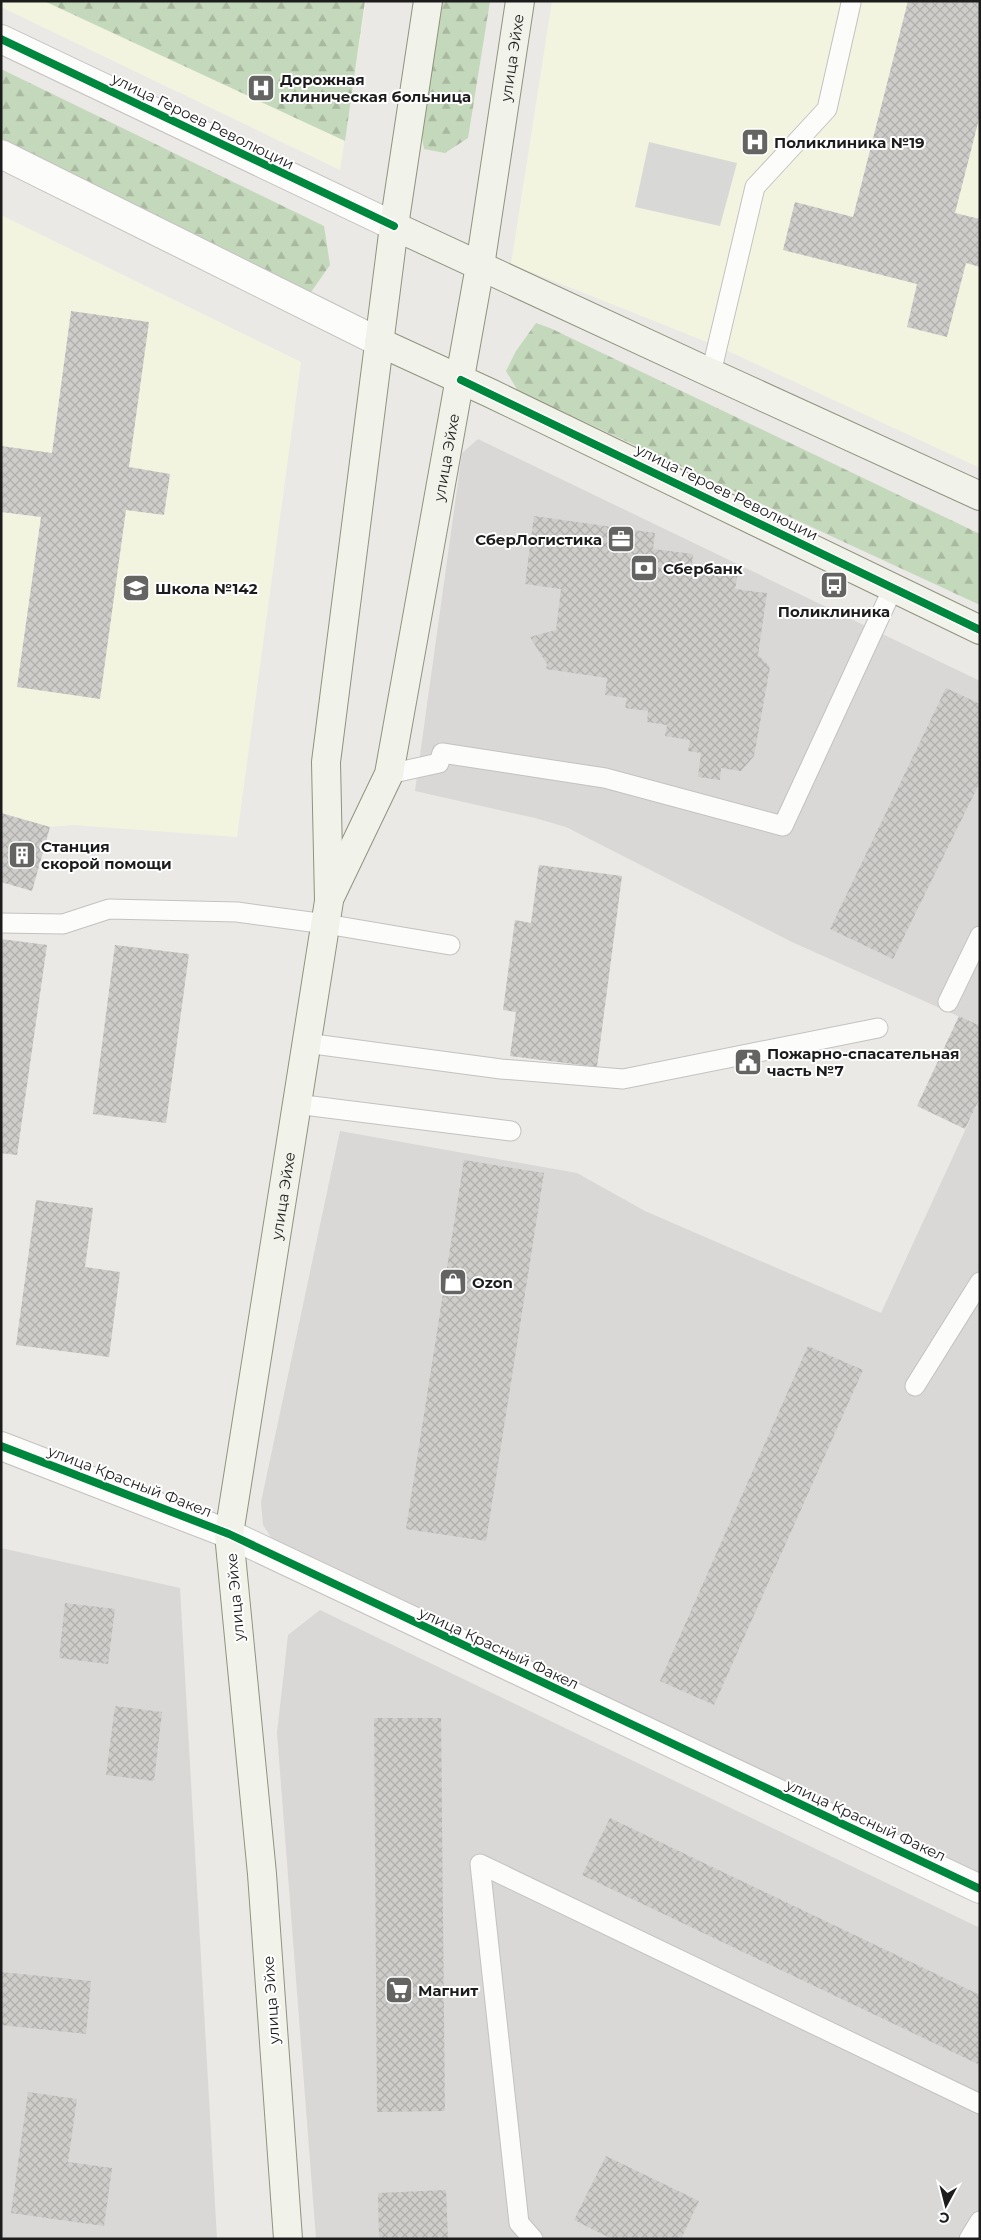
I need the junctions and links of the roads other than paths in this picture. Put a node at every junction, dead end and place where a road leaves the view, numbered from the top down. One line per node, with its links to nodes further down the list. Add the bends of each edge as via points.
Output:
1 (428, 1): 6 (main road, улица Эйхе)
2 (520, 1): 7 (main road, улица Эйхе)
3 (851, 3): 9 (lane, via 827,109 756,188)
4 (1, 39): 6 (street, улица Героев Революции)
5 (1, 154): 8 (street, улица Героев Революции)
6 (394, 226): 7 (main road, улица Героев Революции); 8 (main road, улица Эйхе)
7 (480, 266): 9 (main road, улица Героев Революции); 10 (main road, улица Эйхе)
8 (379, 342): 10 (main road, улица Героев Революции); 15 (main road, улица Эйхе, via 326,762)
9 (711, 373): 11 (main road, улица Героев Революции)
10 (461, 380): 12 (main road, улица Героев Революции); 14 (main road, улица Эйхе)
11 (980, 496)
12 (893, 588): 13 (main road, улица Героев Революции); 14 (lane, via 783,826 605,778 442,753 439,763)
13 (980, 630)
14 (389, 774): 15 (main road, улица Эйхе)
15 (327, 912): 16 (lane, via 110,909 63,924); 18 (lane); 21 (main road, улица Эйхе)
16 (1, 923)
17 (980, 936): 19 (lane)
18 (450, 945)
19 (948, 1002)
20 (878, 1028): 21 (lane, via 624,1079 501,1069)
21 (306, 1043): 22 (main road, улица Эйхе)
22 (296, 1104): 23 (lane); 27 (main road, улица Эйхе)
23 (511, 1131)
24 (980, 1282): 25 (lane)
25 (915, 1386)
26 (1, 1446): 27 (street, улица Красный Факел)
27 (229, 1534): 28 (street, улица Красный Факел); 31 (main road, улица Эйхе, via 262,1874)
28 (980, 1889)
29 (980, 2104): 32 (lane, via 480,1864 519,2222)
30 (980, 2222): 33 (lane)
31 (288, 2239)
32 (533, 2239)
33 (969, 2239)

